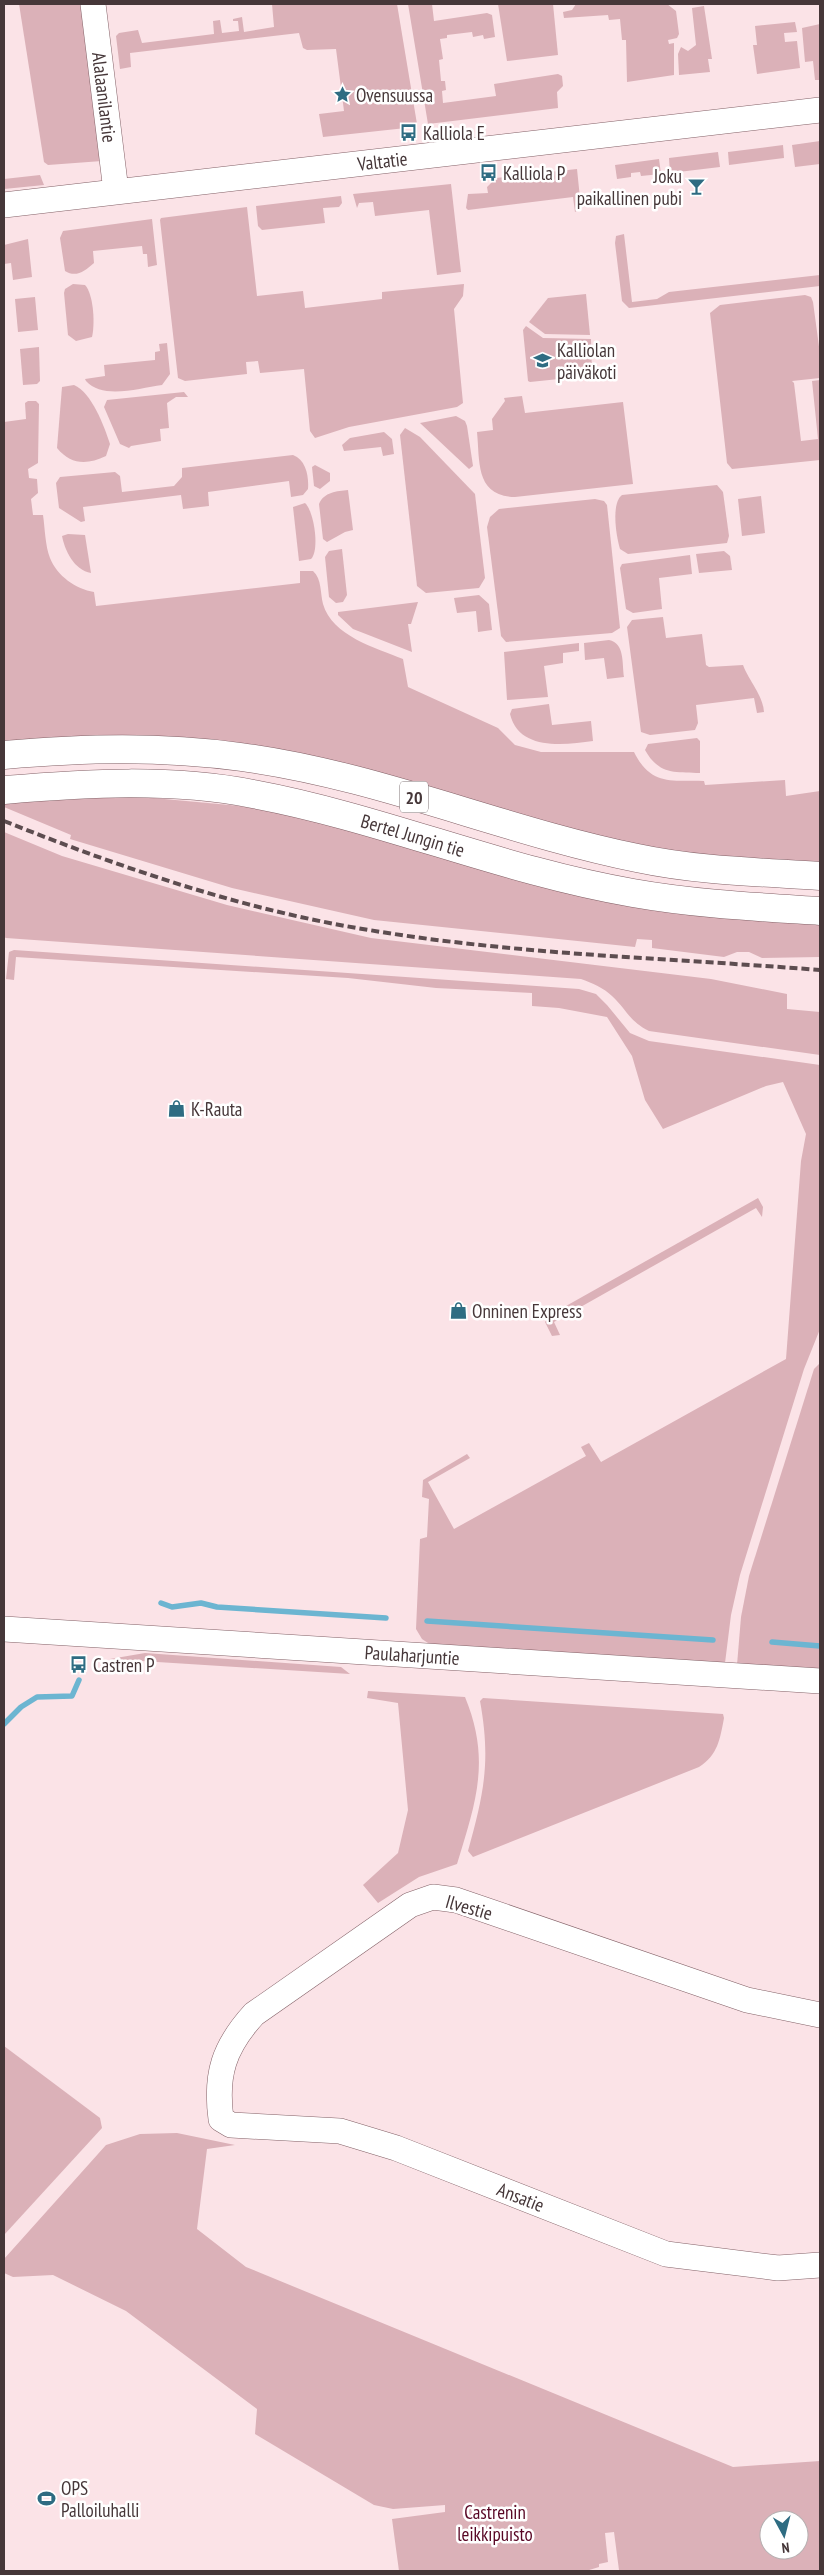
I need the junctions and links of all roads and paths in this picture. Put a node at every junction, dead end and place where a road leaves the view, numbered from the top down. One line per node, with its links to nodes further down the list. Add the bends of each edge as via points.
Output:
1 (93, 4): 3 (street, Alalaanilantie)
2 (820, 110): 3 (street, Valtatie)
3 (116, 191): 4 (street, Valtatie)
4 (4, 205)
5 (4, 755): 7 (highway, Bertel Jungin tie / 20, via 78,748 154,748 242,757 332,774 575,844 638,858 708,869)
6 (4, 790): 8 (highway, Bertel Jungin tie / 20, via 83,783 171,783 252,793 341,813 560,877 633,894 700,903)
7 (820, 876)
8 (820, 911)
9 (4, 1629): 10 (street, Paulaharjuntie)
10 (820, 1681)
11 (820, 2016): 12 (street, Ilvestie, via 747,2000 456,1900 433,1897 410,1905 254,2014 236,2033 225,2056 218,2091)
12 (221, 2119): 13 (street, Ansatie, via 231,2125 340,2131 396,2148 666,2254 778,2268)
13 (820, 2265)

